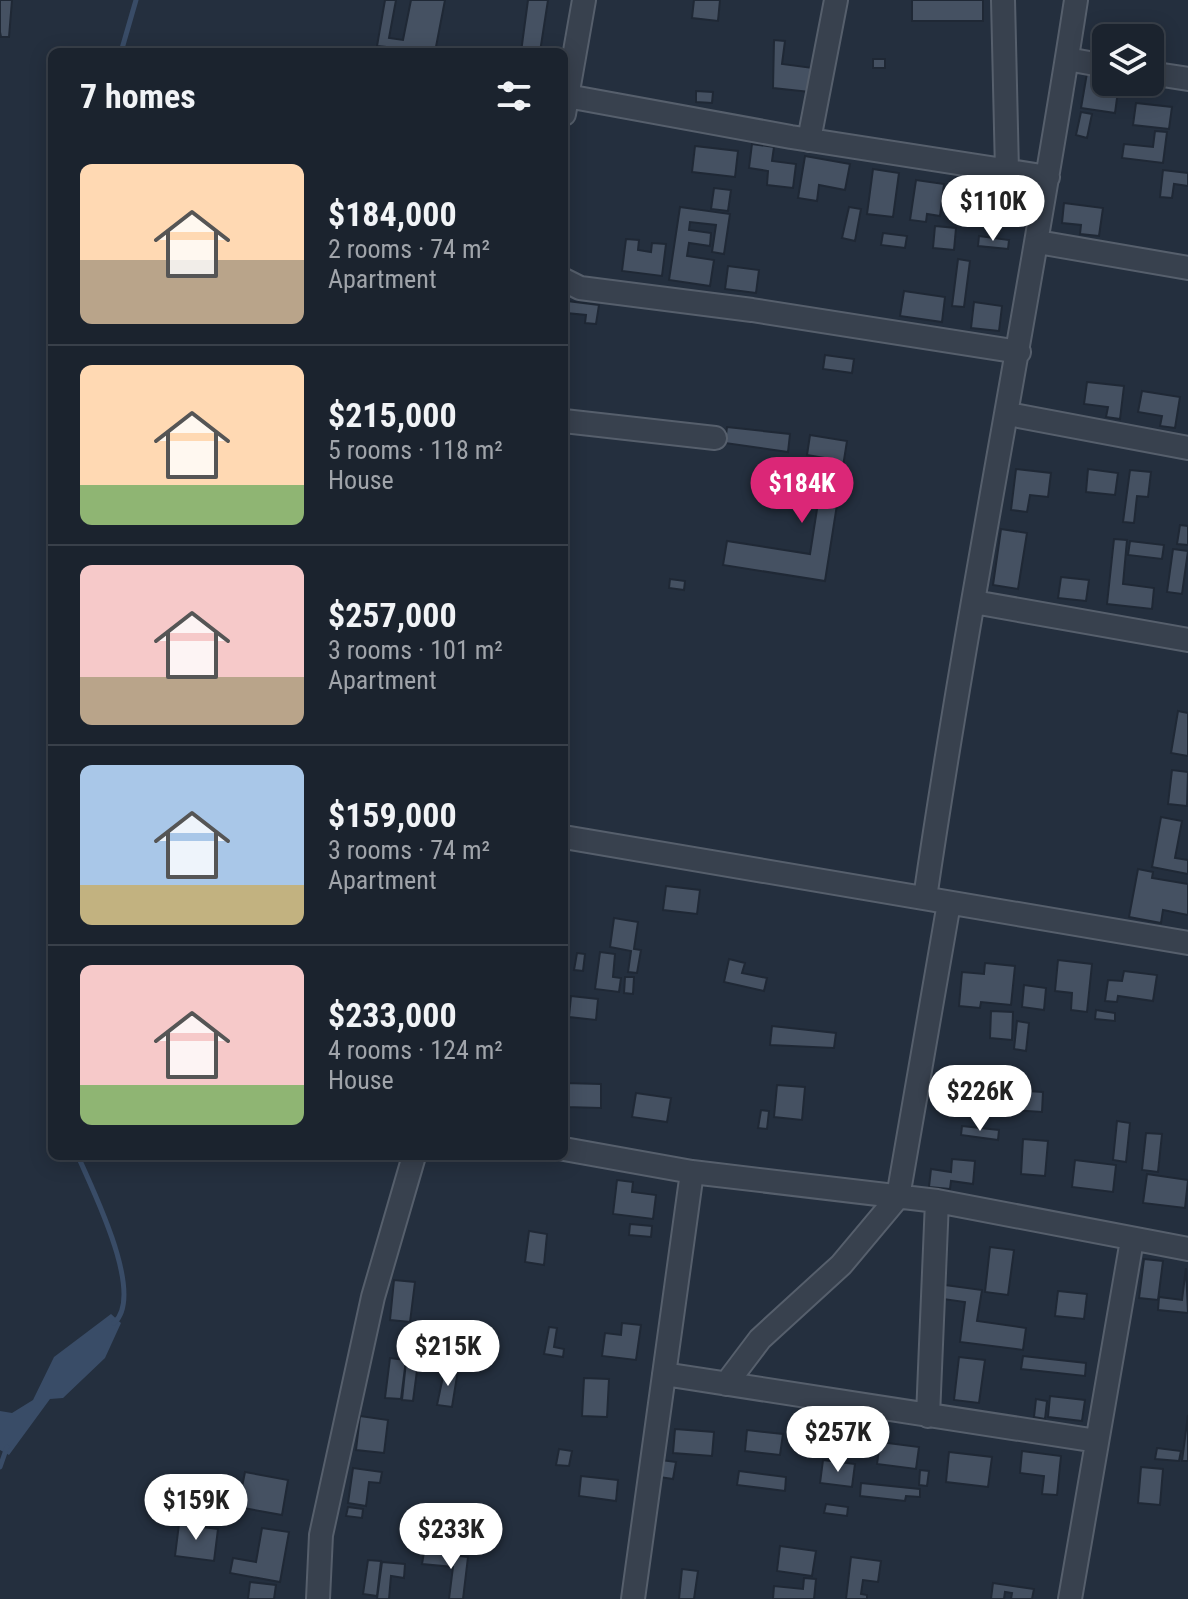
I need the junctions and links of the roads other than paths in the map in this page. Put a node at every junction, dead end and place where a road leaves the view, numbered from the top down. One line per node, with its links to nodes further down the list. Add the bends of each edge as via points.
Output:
1 (584, 0): 9 (street)
2 (836, 0): 11 (street)
3 (1003, 0): 12 (street)
4 (1076, 0): 5 (street)
5 (1067, 59): 6 (street); 13 (street)
6 (1092, 63)
7 (1164, 75): 8 (street)
8 (1188, 79)
9 (568, 93)
10 (568, 105): 11 (street)
11 (809, 140): 12 (street)
12 (1007, 171): 13 (street)
13 (1048, 177): 14 (street)
14 (1038, 242): 15 (street); 17 (street)
15 (1188, 268)
16 (569, 286): 17 (street)
17 (1019, 352): 18 (street)
18 (1008, 414): 21 (street); 22 (street)
19 (568, 421): 20 (street)
20 (715, 438)
21 (1188, 448)
22 (974, 602): 23 (street); 25 (street)
23 (1188, 640)
24 (568, 838): 25 (street)
25 (925, 898): 26 (street)
26 (949, 903): 27 (street); 31 (street)
27 (1188, 943)
28 (568, 1150): 30 (street)
29 (413, 1160): 39 (street, via 373,1297 324,1520)
30 (692, 1172): 31 (street); 35 (street)
31 (898, 1197): 32 (street); 36 (street, via 841,1265 760,1339)
32 (937, 1201): 33 (street); 37 (street)
33 (1132, 1240): 34 (street); 38 (street)
34 (1188, 1249)
35 (664, 1374): 36 (street); 40 (street)
36 (726, 1384): 37 (street)
37 (928, 1416): 38 (street)
38 (1097, 1441): 41 (street)
39 (318, 1599)
40 (633, 1599)
41 (1070, 1599)

